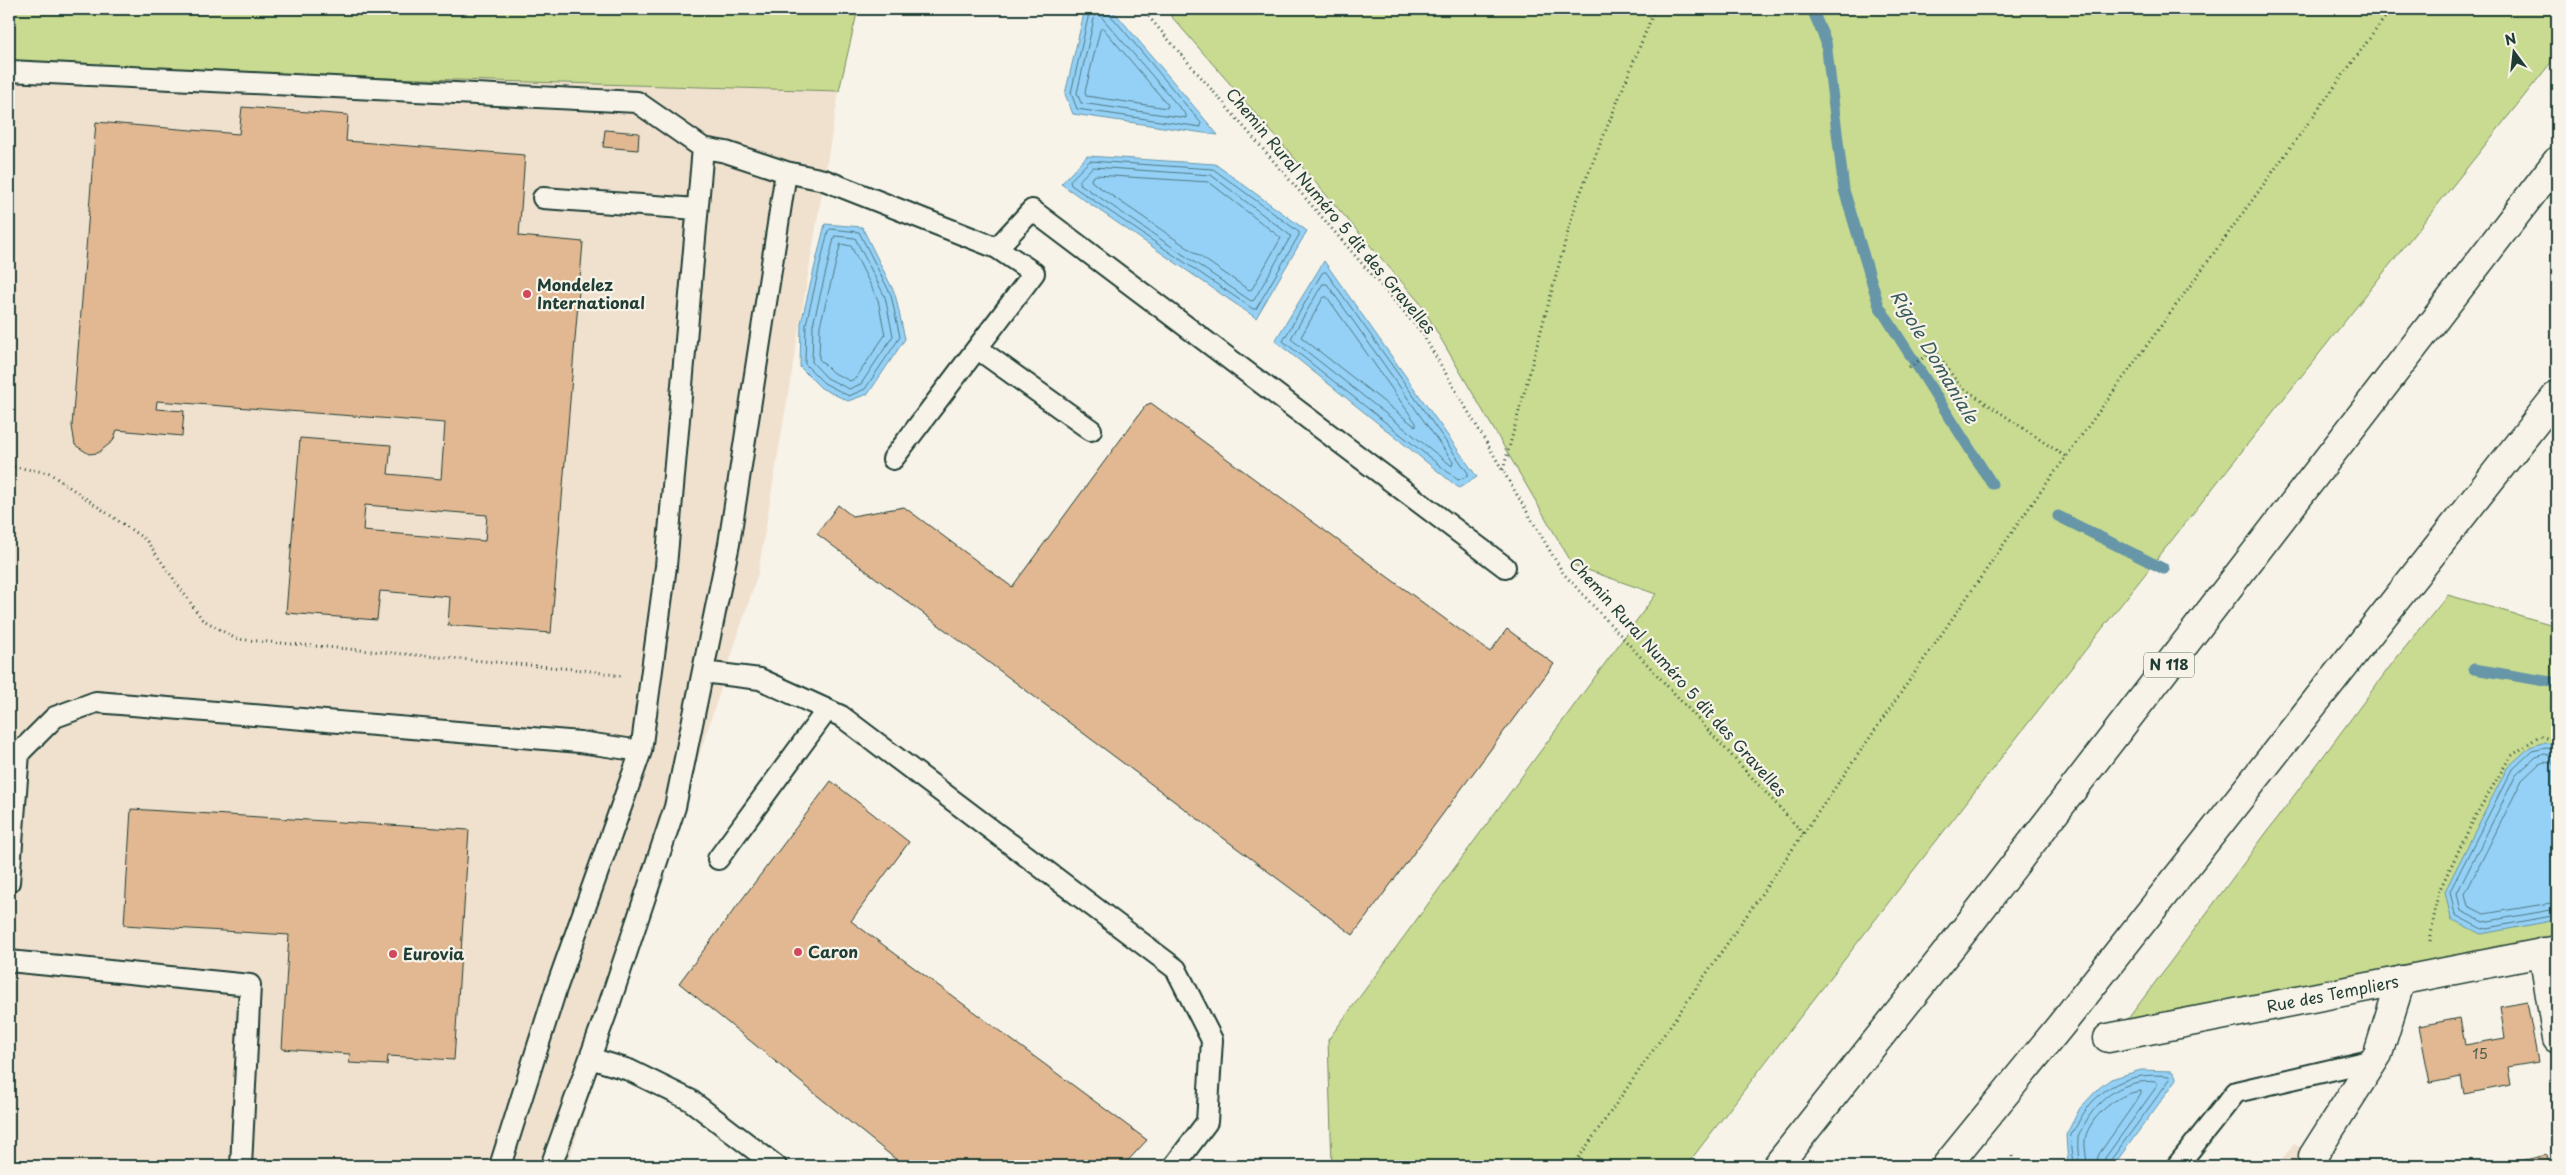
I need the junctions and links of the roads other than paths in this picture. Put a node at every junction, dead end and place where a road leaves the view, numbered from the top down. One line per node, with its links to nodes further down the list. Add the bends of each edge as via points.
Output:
1 (9, 71): 2 (lane, via 637,102)
2 (703, 148): 4 (lane, via 726,152); 6 (lane)
3 (2557, 161): 31 (main road, N 118, via 1972,920)
4 (786, 172): 7 (lane, via 824,180); 13 (lane, via 729,544)
5 (543, 198): 6 (lane)
6 (698, 209): 15 (lane, via 666,566)
7 (997, 248): 8 (lane, via 1034,273); 12 (lane, via 1032,210)
8 (978, 349): 10 (lane); 11 (lane)
9 (2557, 395): 32 (main road, via 2061,1025)
10 (1091, 430)
11 (893, 459)
12 (1506, 567)
13 (703, 672): 14 (lane, via 760,679); 23 (lane, via 675,807)
14 (827, 710): 16 (lane); 30 (lane, via 841,716 1176,969 1212,1040 1207,1122)
15 (641, 751): 17 (lane, via 580,742 96,702 55,716 19,753); 27 (lane, via 556,989)
16 (718, 859)
17 (9, 882)
18 (2550, 951): 20 (main road, Rue des Templiers); 22 (main road)
19 (9, 961): 26 (lane, via 250,985)
20 (2413, 978): 21 (main road, Rue des Templiers); 24 (main road)
21 (2108, 1038)
22 (2557, 1039)
23 (590, 1058): 28 (lane); 29 (lane, via 629,1070 690,1100)
24 (2374, 1060): 25 (main road); 33 (lane, via 2236,1092)
25 (2310, 1161)
26 (241, 1166)
27 (500, 1166)
28 (551, 1166)
29 (776, 1166)
30 (1174, 1166)
31 (1777, 1166)
32 (1946, 1166)
33 (2177, 1166)

